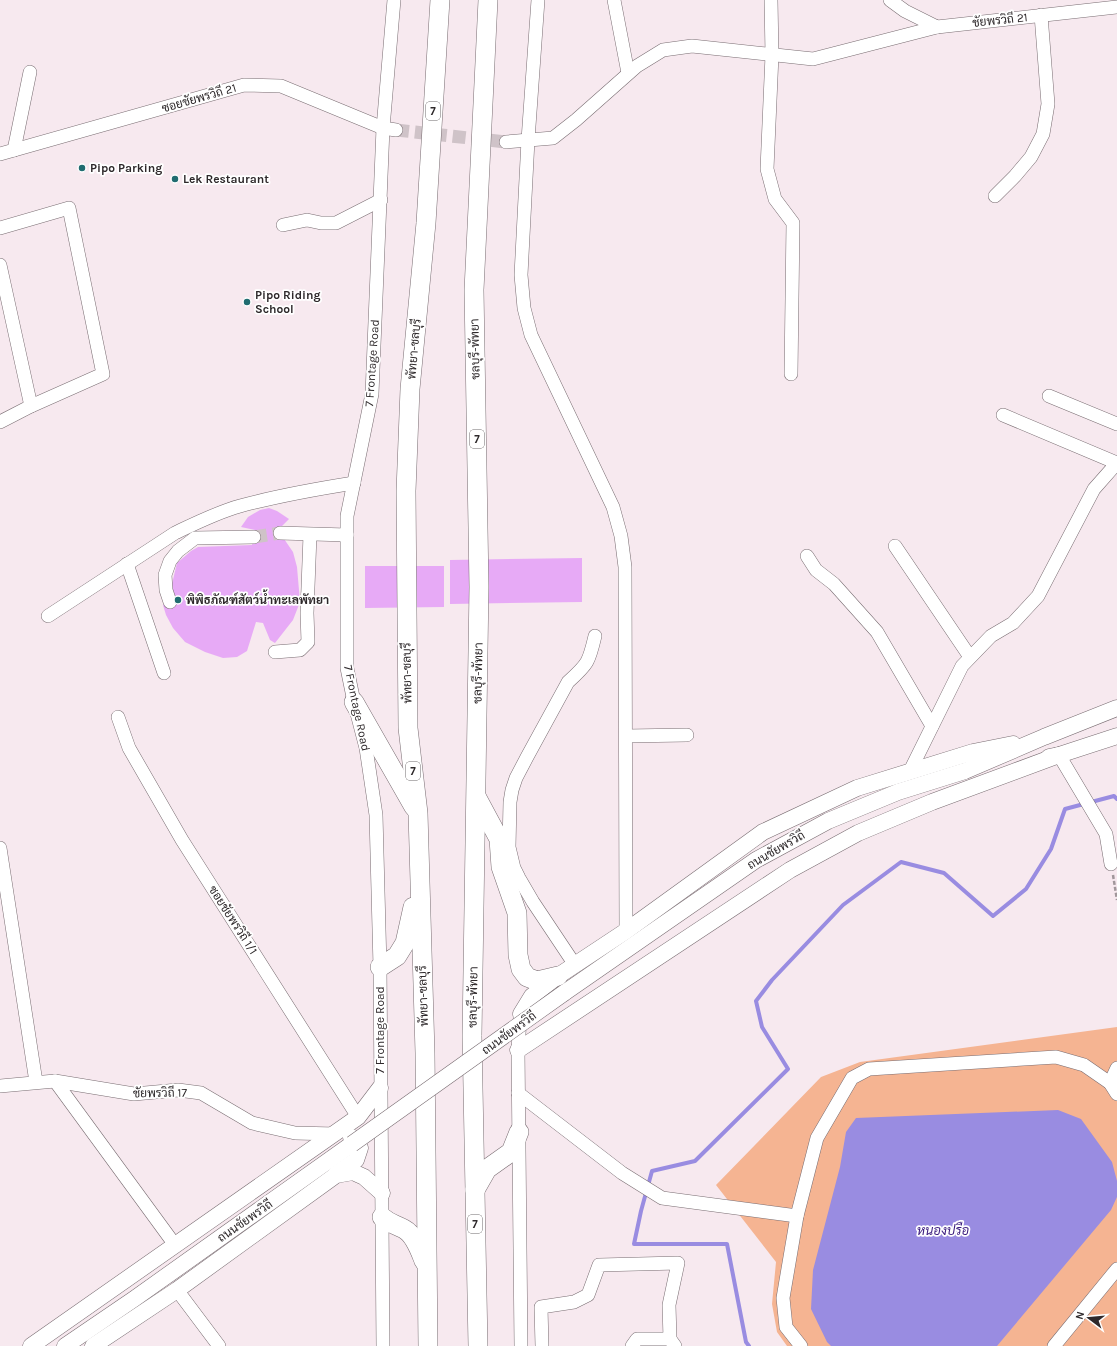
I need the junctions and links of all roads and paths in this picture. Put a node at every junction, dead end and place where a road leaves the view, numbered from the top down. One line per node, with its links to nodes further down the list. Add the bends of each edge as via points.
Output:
1 (394, 0): 15 (street, 7 Frontage Road)
2 (440, 0): 59 (highway, พัทยา-ชลบุรี / 7, via 426,223 410,389 406,491 408,728)
3 (488, 0): 58 (highway, ชลบุรี-พัทยา / 7, via 474,290 479,587)
4 (538, 0): 16 (street)
5 (614, 0): 14 (street)
6 (771, 0): 12 (street)
7 (890, 0): 11 (street, via 904,11)
8 (1069, 6): 9 (street, ชัยพรวิถี 21); 10 (street, ชัยพรวิถี 21)
9 (1117, 7)
10 (1041, 15): 11 (street, ชัยพรวิถี 21); 20 (street, via 1048,104 1043,134 1031,157)
11 (937, 27): 12 (street, ชัยพรวิถี 21, via 813,59)
12 (772, 55): 14 (street, ชัยพรวิถี 21, via 692,46 663,50); 25 (street, via 767,169 775,199 793,223)
13 (30, 72): 18 (street)
14 (628, 73): 16 (street, ชัยพรวิถี 21, via 553,138)
15 (390, 129): 18 (street, ซอยชัยพรวิถี 21, via 282,86 244,85); 21 (street, 7 Frontage Road)
16 (528, 140): 17 (street, ชัยพรวิถี 21); 52 (street, via 521,275 524,308 531,335 613,507 621,536 625,567)
17 (506, 142)
18 (14, 150): 19 (street, ซอยชัยพรวิถี 21)
19 (0, 154)
20 (995, 196)
21 (381, 200): 22 (street, via 336,223 307,220); 31 (street, 7 Frontage Road, via 372,394)
22 (283, 225)
23 (0, 228): 27 (street, via 69,208 103,374)
24 (0, 265): 27 (street)
25 (791, 374)
26 (1049, 396): 30 (street)
27 (31, 406): 29 (street)
28 (1004, 415): 45 (street, via 1117,463 1094,489 1038,596 1013,623 991,636)
29 (0, 422)
30 (1117, 424)
31 (354, 483): 32 (street, via 308,490 239,506); 35 (street, 7 Frontage Road, via 347,516)
32 (189, 527): 36 (street); 40 (street)
33 (280, 533): 34 (street)
34 (310, 535): 35 (street); 44 (street, via 308,642 300,650)
35 (347, 535): 47 (street, 7 Frontage Road, via 347,668)
36 (195, 538): 37 (street); 41 (street, via 178,551 164,575)
37 (254, 538)
38 (895, 546): 45 (street)
39 (807, 556): 50 (street, via 816,570 834,584 877,632)
40 (126, 564): 42 (street); 46 (street)
41 (170, 602)
42 (48, 616)
43 (595, 636): 65 (street, via 590,658 568,682 516,778 510,802 509,847 514,868 533,902)
44 (275, 652)
45 (970, 657): 50 (street, via 962,666)
46 (164, 673)
47 (354, 702): 59 (highway); 66 (street, 7 Frontage Road, via 366,748 376,814)
48 (1117, 708): 54 (main road, ถนนชัยพรวิถี)
49 (118, 717): 78 (street, ซอยชัยพรวิถี 1/1, via 129,748 182,840)
50 (932, 726): 57 (street)
51 (687, 735): 52 (street)
52 (626, 736): 64 (street)
53 (1117, 736): 55 (main road, ถนนชัยพรวิถี)
54 (1044, 737): 56 (main road, ถนนชัยพรวิถี); 57 (main road, ถนนชัยพรวิถี, via 973,752)
55 (1059, 756): 56 (main road, ถนนชัยพรวิถี); 61 (street, via 1106,834); 69 (main road, ถนนชัยพรวิถี, via 932,802 864,830 790,870)
56 (978, 766): 67 (main road, ถนนชัยพรวิถี, via 898,792 828,821 762,856)
57 (910, 771): 64 (main road, ถนนชัยพรวิถี, via 857,788 764,832)
58 (476, 796): 67 (highway, via 499,839 501,867 517,914 521,969 527,978); 82 (highway, ชลบุรี-พัทยา / 7, via 472,1036)
59 (418, 814): 62 (highway, พัทยา-ชลบุรี / 7)
60 (0, 848): 72 (street)
61 (1111, 864): 63 (path)
62 (419, 880): 66 (highway, via 405,943 397,956); 87 (highway, พัทยา-ชลบุรี / 7)
63 (1117, 900)
64 (626, 930): 65 (main road, ถนนชัยพรวิถี)
65 (575, 965): 67 (main road, ถนนชัยพรวิถี)
66 (380, 967): 75 (street, 7 Frontage Road)
67 (561, 985): 68 (main road, ถนนชัยพรวิถี, via 532,996); 92 (main road, ถนนชัยพรวิถี, bridge, via 352,1144)
68 (521, 1014): 69 (street)
69 (518, 1050): 76 (street)
70 (1117, 1068): 73 (street)
71 (55, 1081): 72 (street, ชัยพรวิถี 17); 80 (street, ชัยพรวิถี 17, via 134,1094 178,1090 201,1093 252,1123 295,1133); 86 (street)
72 (36, 1082): 74 (street, ชัยพรวิถี 17)
73 (1110, 1083): 77 (street); 84 (street, via 1084,1065 1056,1057 869,1069 852,1078 817,1138)
74 (0, 1086)
75 (380, 1088): 78 (main road, ถนนชัยพรวิถี); 83 (street, 7 Frontage Road)
76 (518, 1093): 79 (street); 84 (street, via 631,1178 662,1198)
77 (1117, 1094)
78 (358, 1117): 80 (main road, ถนนชัยพรวิถี)
79 (519, 1132): 82 (highway, via 511,1152 488,1169); 98 (street)
80 (336, 1134): 81 (main road, ถนนชัยพรวิถี, via 353,1138 360,1148 356,1160); 86 (main road, ถนนชัยพรวิถี)
81 (336, 1175): 83 (main road, via 353,1172 364,1177); 89 (main road, ถนนชัยพรวิถี)
82 (475, 1190): 97 (highway, ชลบุรี-พัทยา / 7)
83 (382, 1192): 85 (street, 7 Frontage Road)
84 (797, 1216): 101 (street, via 783,1298 786,1327)
85 (382, 1217): 87 (highway, via 406,1230 416,1243); 95 (street, 7 Frontage Road)
86 (175, 1245): 91 (main road, ถนนชัยพรวิถี)
87 (427, 1268): 96 (highway, พัทยา-ชลบุรี / 7)
88 (1117, 1269): 102 (street)
89 (177, 1290): 93 (main road, ถนนชัยพรวิถี); 94 (street)
90 (672, 1342): 99 (street, via 669,1305 678,1263 599,1265 588,1295 574,1302 542,1307); 100 (street, via 637,1339)
91 (31, 1346)
92 (65, 1346)
93 (93, 1346)
94 (218, 1346)
95 (383, 1346)
96 (428, 1346)
97 (478, 1346)
98 (521, 1346)
99 (542, 1346)
100 (632, 1346)
101 (801, 1346)
102 (1054, 1346)

